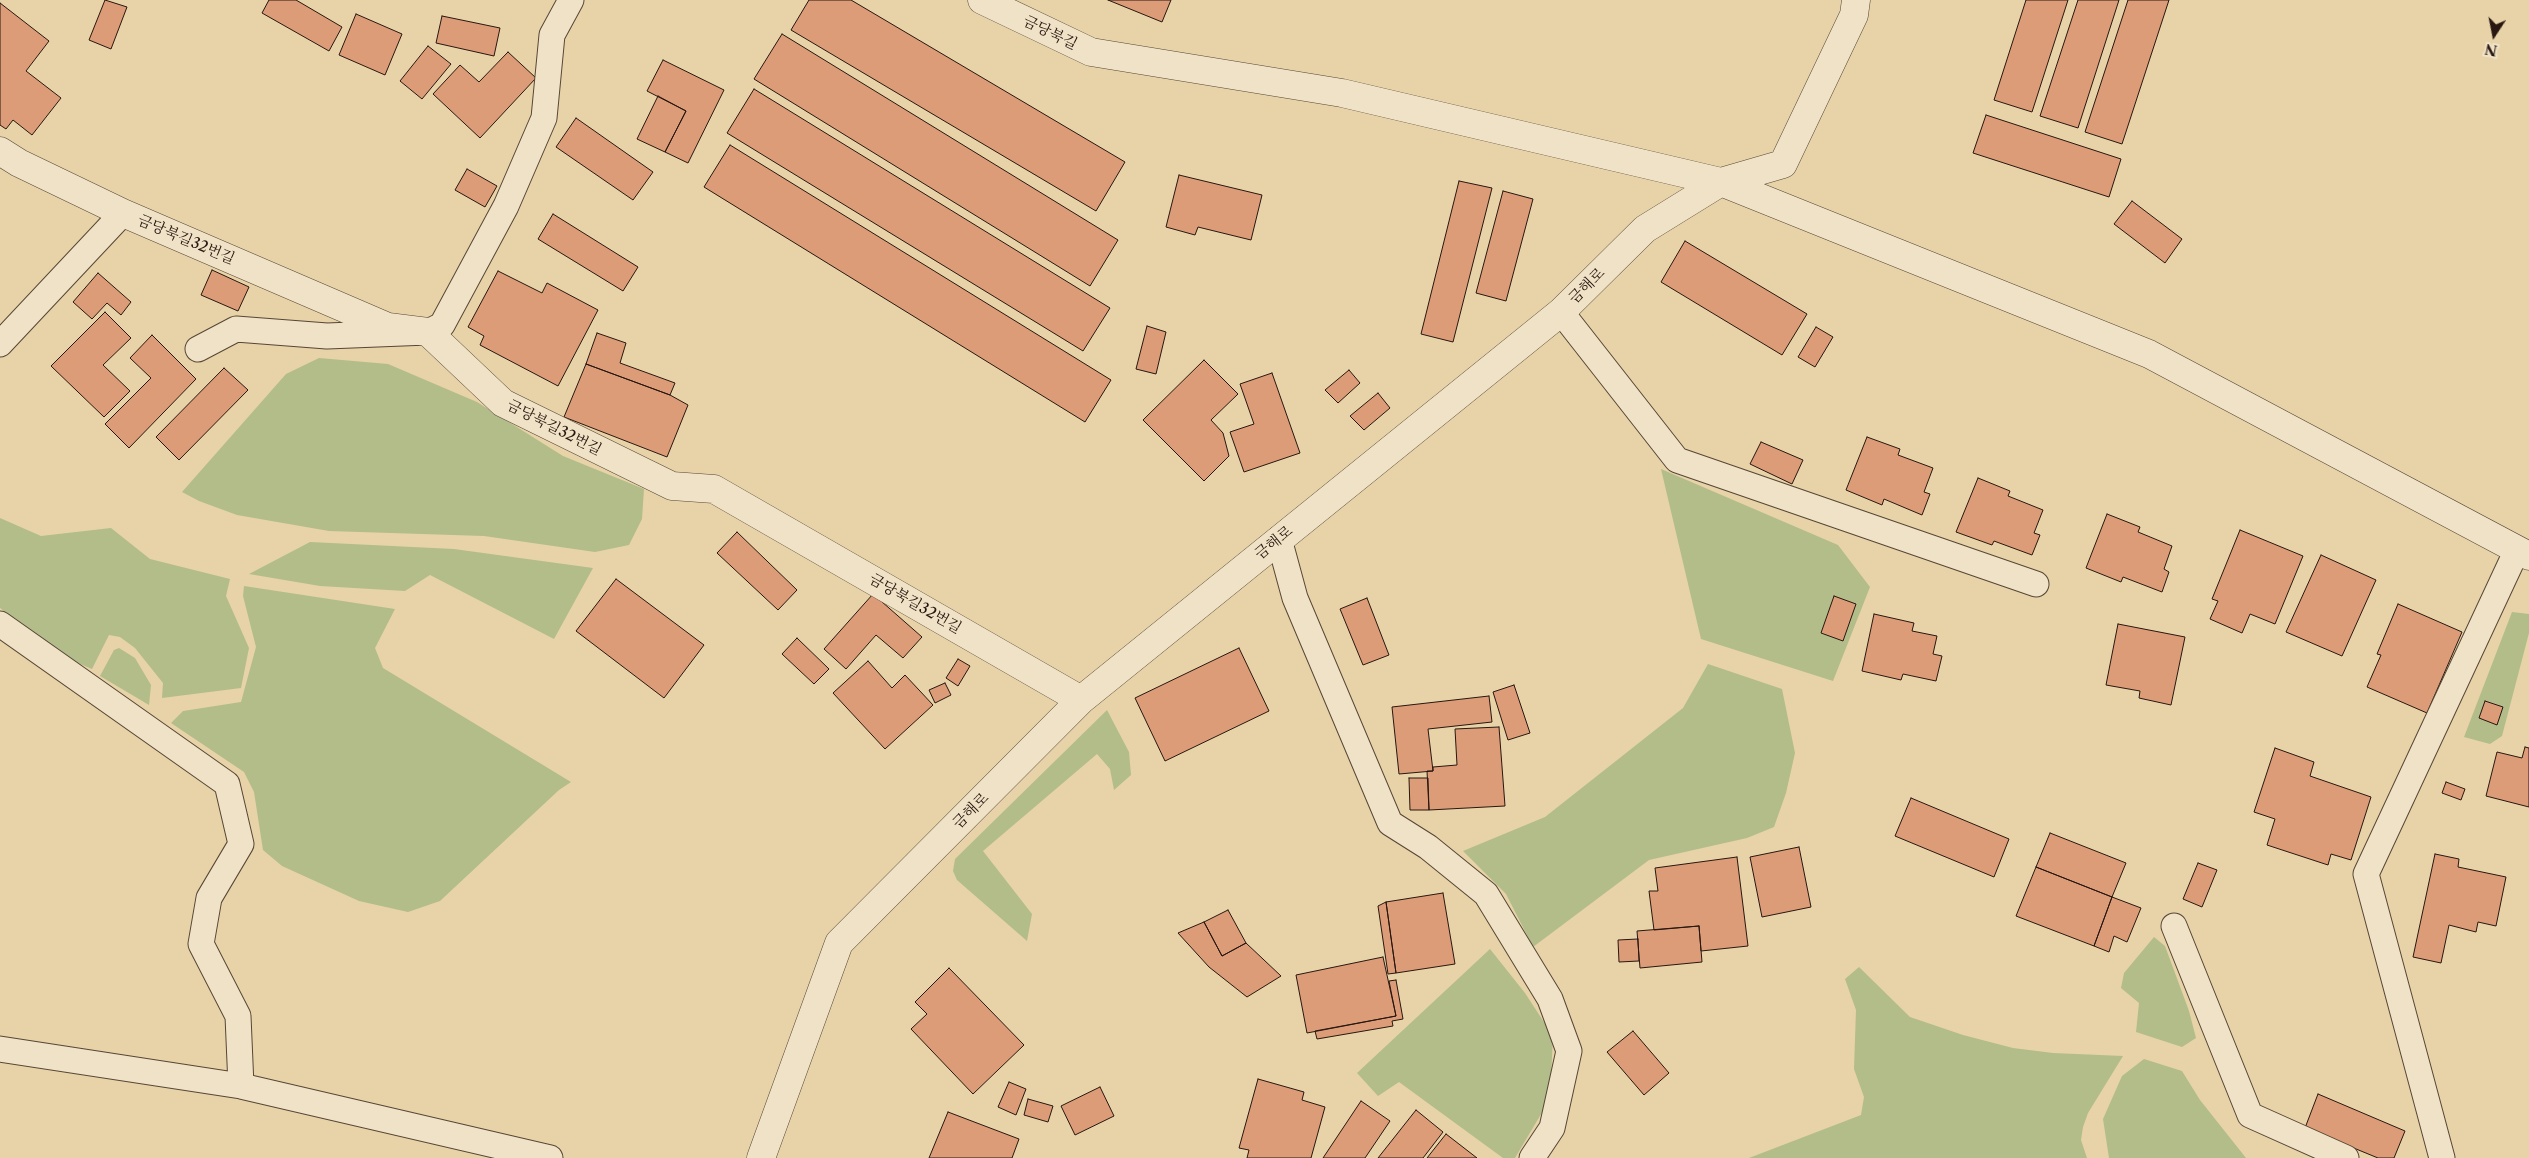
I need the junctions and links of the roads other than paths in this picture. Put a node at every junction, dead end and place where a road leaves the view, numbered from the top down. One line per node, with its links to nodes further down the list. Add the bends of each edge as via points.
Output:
1 (571, 0): 8 (lane, via 552,36 541,127 506,206 442,325)
2 (982, 0): 5 (street, 금당북길, via 1091,52 1342,93)
3 (1856, 0): 5 (street, 금해로, via 1854,15 1783,164)
4 (0, 151): 6 (street, 금당북길32번길)
5 (1721, 182): 7 (street, 금해로, via 1645,229); 12 (street, 금당북길, via 2149,354)
6 (123, 214): 8 (street, 금당북길32번길, via 388,327); 9 (lane)
7 (1561, 312): 11 (street, 금해로); 13 (lane, via 1677,460)
8 (428, 332): 10 (lane, via 328,336 236,329); 15 (street, 금당북길32번길, via 503,403 672,486 714,489)
9 (0, 344)
10 (198, 349)
11 (1279, 539): 15 (street, 금해로); 21 (lane, via 1295,598 1390,823 1428,847 1486,894 1550,999 1569,1051 1552,1128)
12 (2523, 553): 23 (lane, via 2366,874)
13 (2036, 584)
14 (0, 624): 18 (lane, via 227,784 241,844 209,898 201,944 238,1016)
15 (1081, 700): 20 (street, 금해로, via 839,942)
16 (2174, 926): 22 (lane, via 2250,1115)
17 (0, 1049): 18 (lane)
18 (241, 1086): 19 (lane)
19 (550, 1158)
20 (761, 1158)
21 (1532, 1158)
22 (2346, 1158)
23 (2442, 1158)

